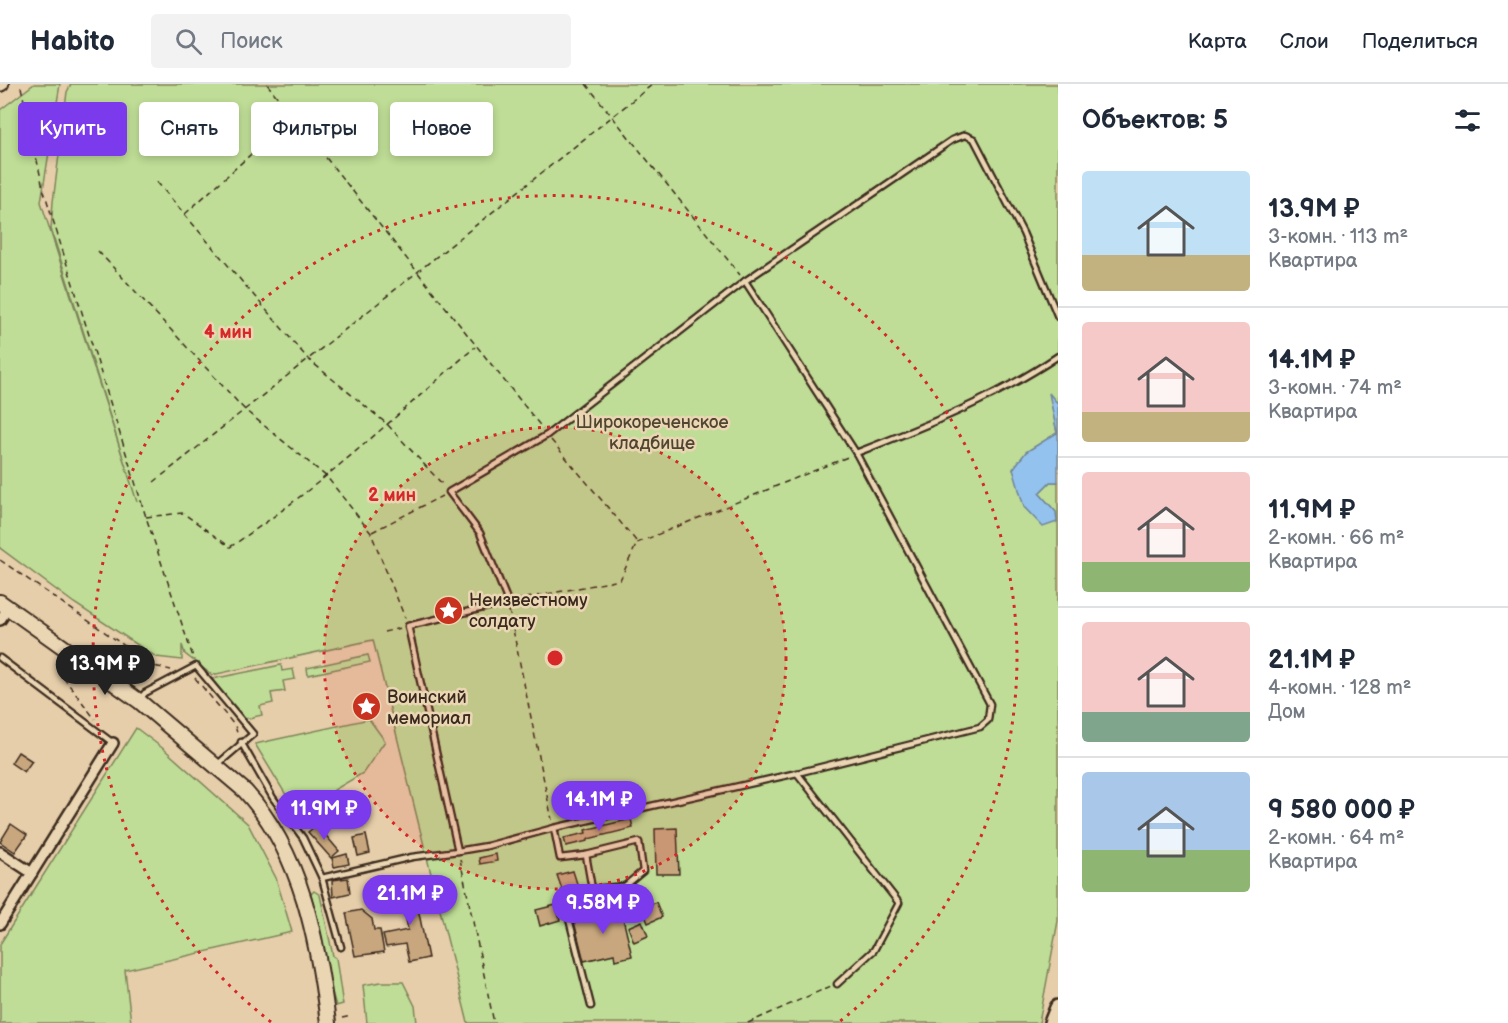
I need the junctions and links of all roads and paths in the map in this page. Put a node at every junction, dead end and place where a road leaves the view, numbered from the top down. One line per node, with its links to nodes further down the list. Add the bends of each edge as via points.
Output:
1 (267, 84): 5 (path)
2 (586, 84): 6 (path)
3 (653, 84): 6 (path)
4 (21, 87): 25 (path, via 44,188)
5 (282, 102)
6 (612, 117): 12 (path); 13 (path)
7 (251, 154): 10 (path)
8 (325, 156): 12 (path)
9 (157, 182): 10 (path)
10 (185, 214): 17 (path)
11 (98, 251): 18 (path)
12 (416, 271): 15 (path); 17 (path)
13 (745, 281): 14 (lane, via 952,140 965,135 974,139 1012,212); 20 (lane); 21 (lane)
14 (1058, 317)
15 (475, 346): 19 (path); 20 (path)
16 (1058, 356): 21 (lane, via 944,418)
17 (308, 359): 18 (path); 19 (path)
18 (245, 410): 22 (path); 23 (path)
19 (387, 424): 22 (path); 24 (path)
20 (547, 435): 24 (lane); 27 (path)
21 (856, 453): 27 (path); 43 (lane, via 990,704 988,720 980,727)
22 (327, 477): 25 (path, via 230,547 183,513); 26 (path)
23 (154, 482)
24 (450, 492): 26 (path); 29 (lane, via 480,533)
25 (146, 517): 35 (path)
26 (371, 533): 32 (path)
27 (637, 543): 29 (path, via 621,580)
28 (0, 560): 36 (path, via 154,666)
29 (508, 602): 32 (lane); 44 (path)
30 (4, 605): 31 (street); 38 (main road)
31 (0, 620)
32 (408, 626): 33 (path); 46 (lane)
33 (384, 632)
34 (0, 658): 41 (lane)
35 (196, 666): 36 (lane); 40 (lane, via 253,734)
36 (183, 674): 38 (lane, via 145,693); 40 (path, via 194,676 235,726)
37 (63, 677): 39 (path)
38 (139, 701): 42 (main road)
39 (98, 724)
40 (241, 742): 42 (lane); 49 (lane, via 273,798 303,838)
41 (112, 743): 48 (street)
42 (216, 766): 60 (main road, via 260,807 284,845 310,921)
43 (797, 773): 44 (lane); 55 (lane, via 899,903 874,950)
44 (554, 828): 46 (lane); 47 (lane, via 560,858)
45 (0, 852): 48 (street)
46 (458, 852): 49 (lane, via 412,857); 61 (path)
47 (586, 855): 50 (lane, via 639,842 643,871); 51 (lane)
48 (32, 873): 53 (street)
49 (322, 878): 54 (lane)
50 (625, 886): 51 (lane); 52 (lane)
51 (592, 889): 56 (lane, via 567,911)
52 (626, 907)
53 (0, 924)
54 (341, 947)
55 (837, 984): 62 (path)
56 (591, 1006)
57 (1058, 1010): 63 (main road)
58 (351, 1016): 59 (path)
59 (342, 1018)
60 (328, 1023)
61 (494, 1023)
62 (748, 1023)
63 (1054, 1023)

